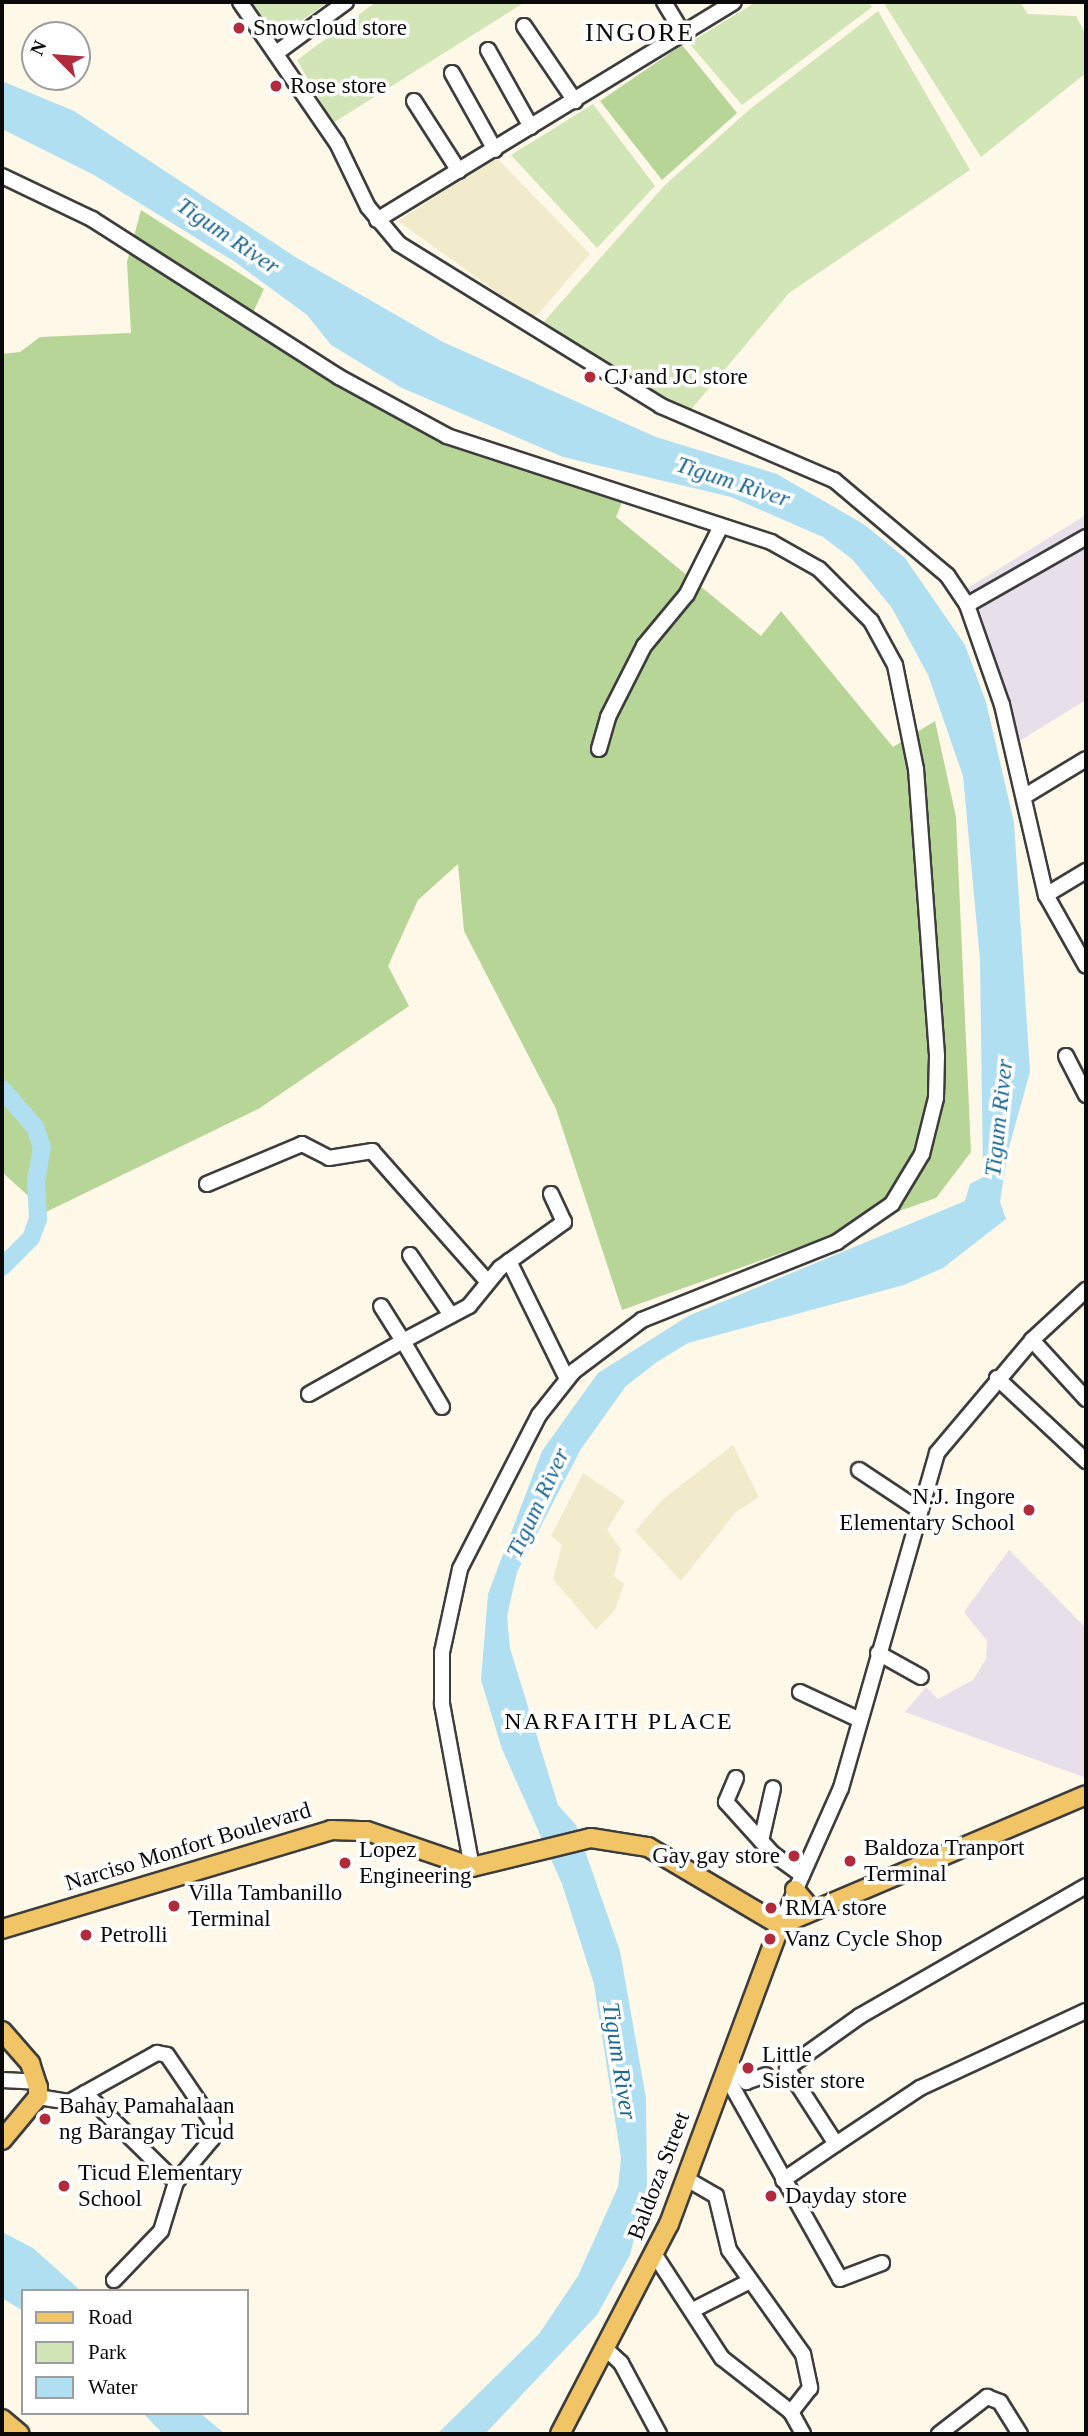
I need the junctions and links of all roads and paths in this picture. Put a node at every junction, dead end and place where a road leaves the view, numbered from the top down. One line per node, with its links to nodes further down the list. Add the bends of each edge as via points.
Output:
1 (240, 2): 8 (street)
2 (346, 2): 8 (street)
3 (664, 2): 6 (street)
4 (734, 2): 6 (street)
5 (524, 26): 11 (street)
6 (683, 34): 11 (street)
7 (488, 50): 12 (street)
8 (279, 51): 16 (street)
9 (452, 73): 13 (street)
10 (414, 101): 14 (street)
11 (575, 101): 12 (street)
12 (531, 127): 13 (street)
13 (495, 149): 14 (street)
14 (459, 170): 16 (street)
15 (2, 176): 17 (street, via 92,219 399,413 471,444)
16 (377, 220): 21 (street, via 399,244 578,360 695,423 834,480 916,544)
17 (721, 526): 22 (street, via 687,594 644,646 608,717); 41 (street, via 771,542 819,569 871,621 895,665 916,769 936,1098 922,1154 892,1204 837,1242 642,1320)
18 (1086, 526): 20 (street)
19 (1086, 537): 20 (street)
20 (981, 597): 21 (street)
21 (967, 605): 24 (street)
22 (599, 749)
23 (1086, 759): 24 (street)
24 (1025, 796): 26 (street)
25 (1086, 871): 26 (street)
26 (1046, 895): 27 (street)
27 (1086, 966)
28 (1066, 1056): 29 (street)
29 (1086, 1095)
30 (207, 1184): 34 (street, via 302,1144 329,1158 372,1151)
31 (551, 1194): 33 (street, via 564,1222)
32 (410, 1255): 37 (street)
33 (509, 1261): 34 (street); 41 (street)
34 (488, 1282): 37 (street, via 469,1306)
35 (1086, 1290): 38 (street)
36 (381, 1306): 39 (street)
37 (451, 1315): 39 (street)
38 (1032, 1340): 40 (street); 43 (street)
39 (403, 1341): 42 (street); 44 (street)
40 (998, 1378): 45 (street); 47 (street, via 937,1453)
41 (567, 1380): 56 (street, via 497,1488 460,1569 442,1652 442,1704)
42 (309, 1394)
43 (1086, 1399)
44 (442, 1407)
45 (1086, 1461)
46 (859, 1470): 47 (street)
47 (918, 1509): 48 (street)
48 (878, 1653): 49 (street); 51 (street)
49 (921, 1677)
50 (800, 1692): 51 (street)
51 (860, 1720): 57 (street, via 836,1804)
52 (736, 1778): 55 (street, via 726,1802)
53 (773, 1788): 55 (street)
54 (1086, 1796): 59 (main road)
55 (761, 1841): 57 (street)
56 (477, 1866): 60 (main road, via 591,1838 648,1847); 61 (main road, Narciso Monfort Boulevard, via 367,1831 331,1830)
57 (798, 1882): 59 (main road); 60 (street)
58 (1086, 1886): 70 (street, via 789,2061 787,2068)
59 (812, 1910): 60 (main road)
60 (780, 1925): 64 (main road, Baldoza Street)
61 (2, 1929)
62 (1086, 2011): 70 (street, via 920,2088)
63 (2, 2031): 67 (main road, via 30,2063)
64 (726, 2066): 65 (street, via 746,2082); 71 (main road, Baldoza Street); 72 (street)
65 (766, 2075)
66 (2, 2080): 67 (street)
67 (37, 2090): 68 (street, via 69,2102); 69 (main road)
68 (85, 2093): 73 (street); 73 (street, via 148,2055 167,2055 212,2121 212,2138)
69 (2, 2140)
70 (836, 2144): 72 (street)
71 (685, 2178): 74 (main road, Baldoza Street); 77 (street, via 716,2196 726,2244)
72 (783, 2180): 75 (street, via 840,2279)
73 (176, 2182): 76 (street, via 161,2231)
74 (656, 2255): 78 (street); 79 (main road, Baldoza Street)
75 (882, 2263)
76 (114, 2280)
77 (750, 2281): 78 (street); 80 (street, via 803,2354 810,2388)
78 (693, 2310): 80 (street, via 722,2358)
79 (607, 2350): 83 (main road, Baldoza Street); 84 (street, via 621,2364)
80 (791, 2412): 85 (street)
81 (2, 2419): 82 (main road)
82 (20, 2434)
83 (560, 2434)
84 (659, 2434)
85 (803, 2434)
86 (939, 2434): 87 (street, via 987,2397 1000,2402)
87 (1020, 2434)

